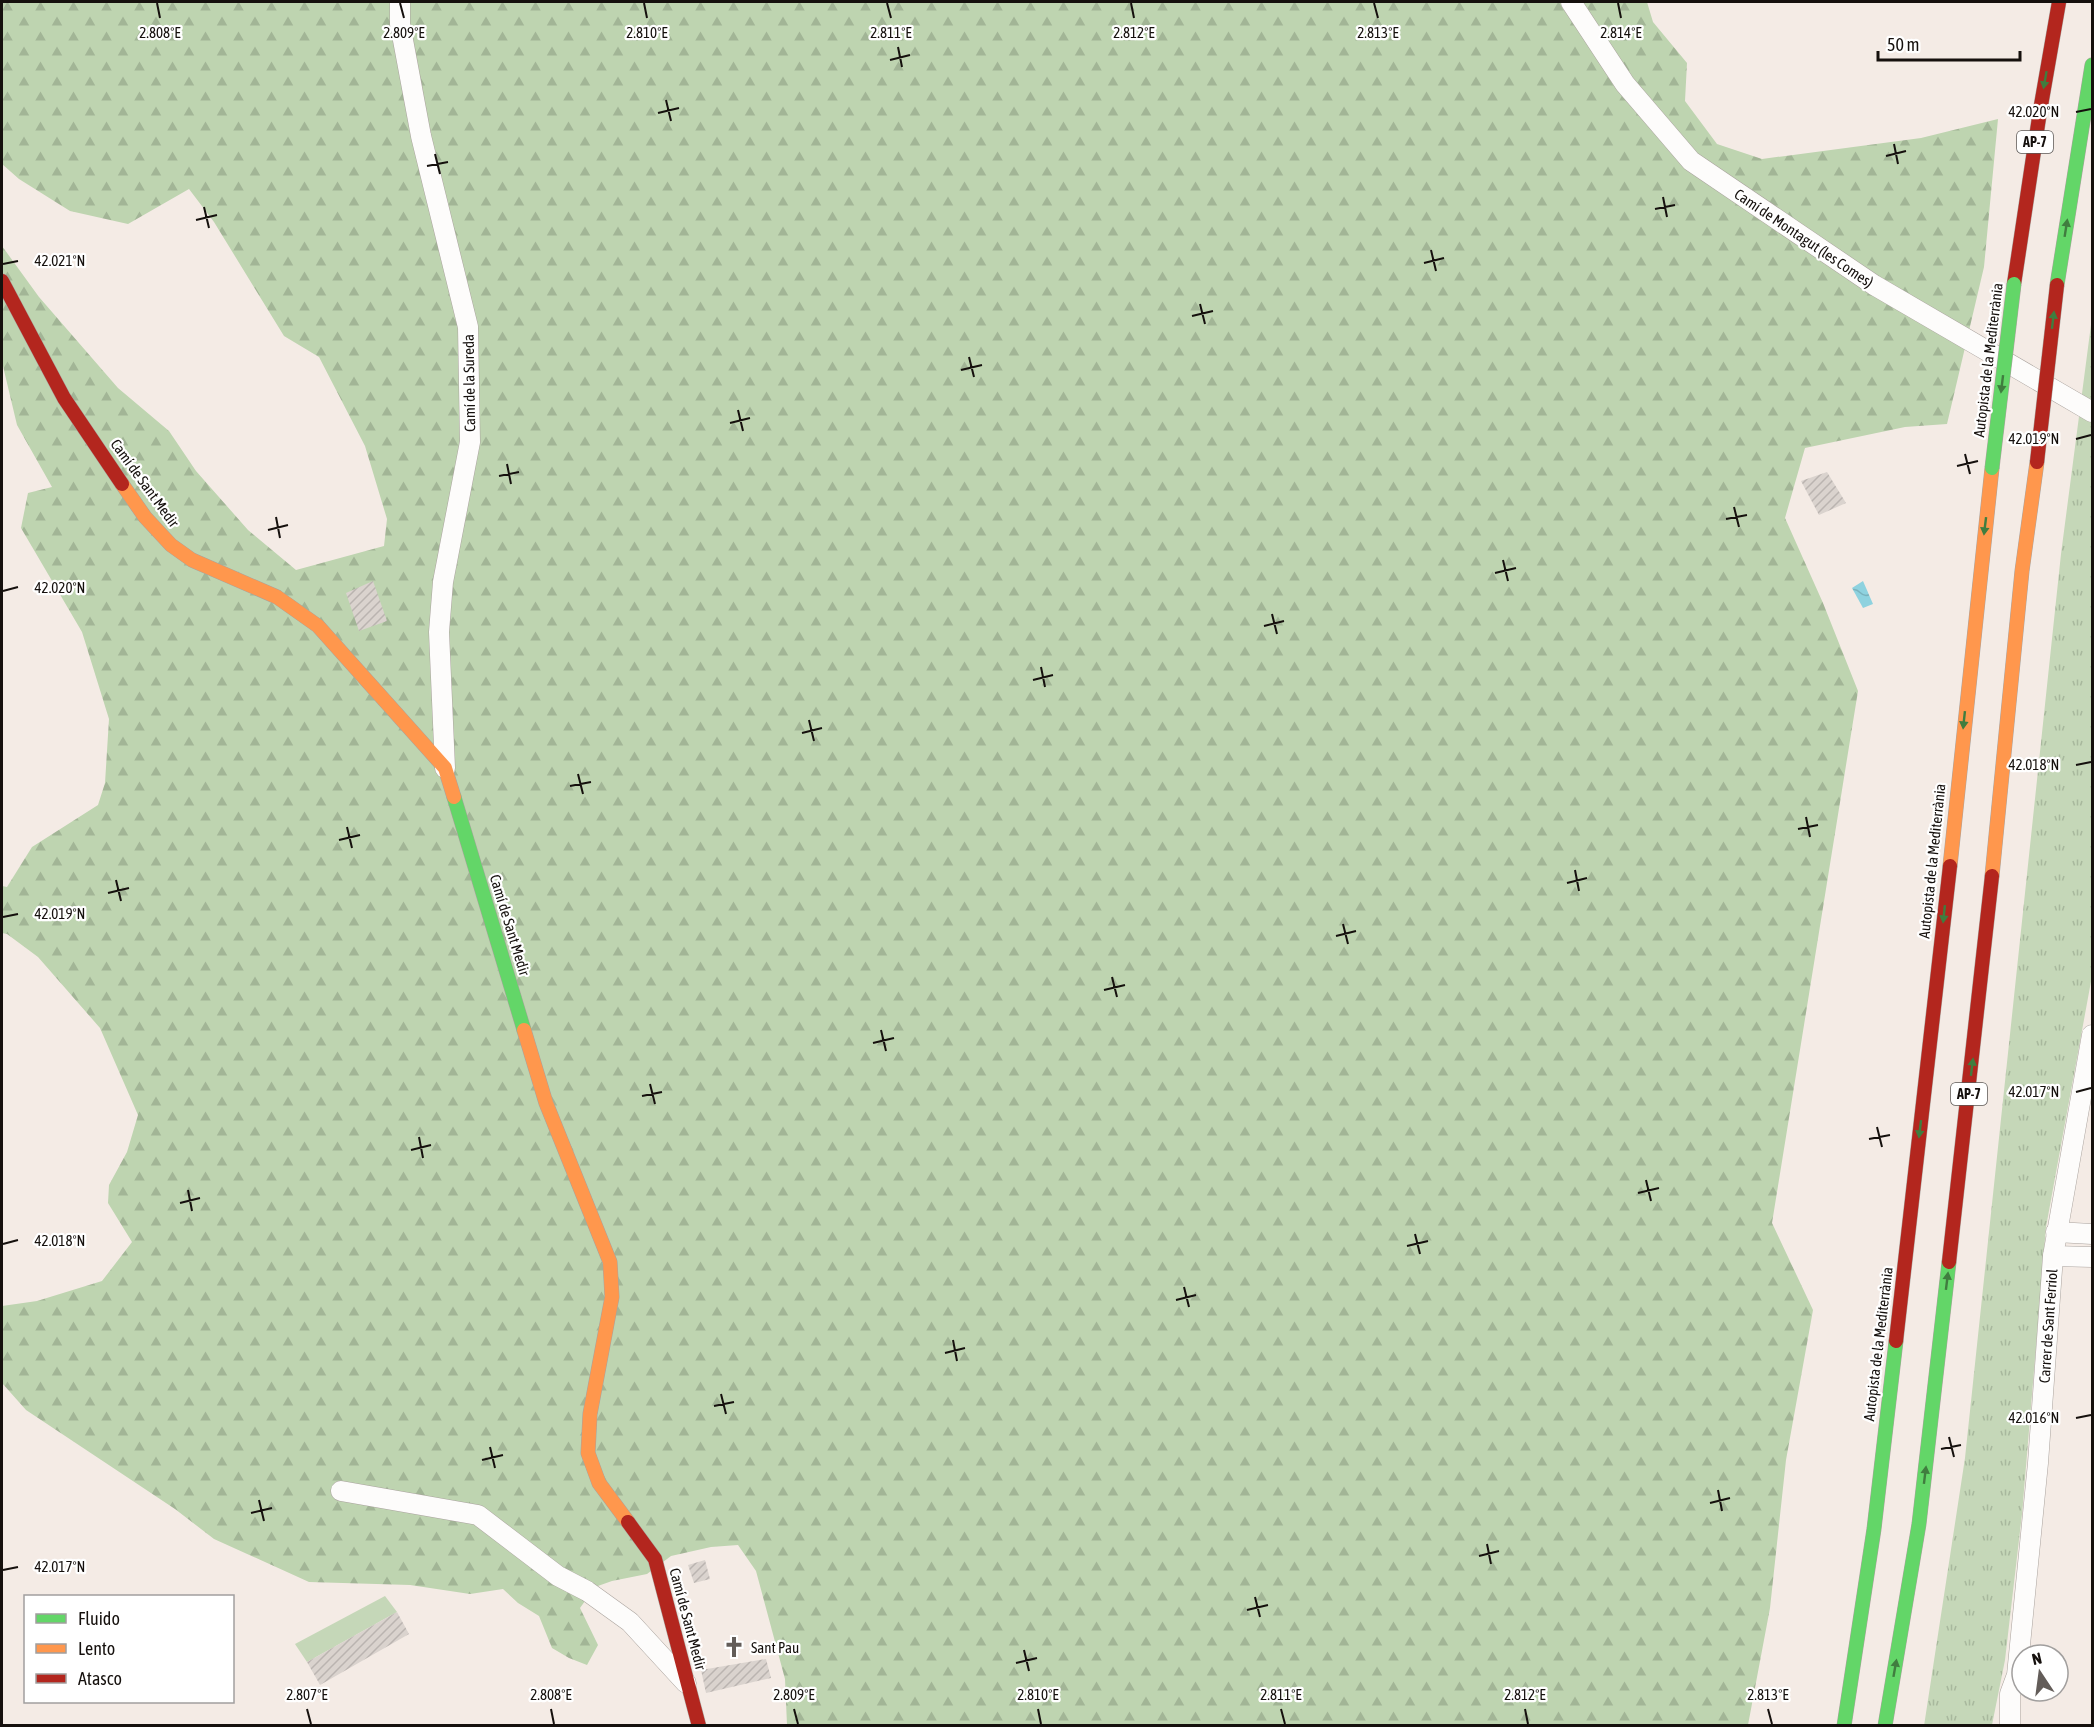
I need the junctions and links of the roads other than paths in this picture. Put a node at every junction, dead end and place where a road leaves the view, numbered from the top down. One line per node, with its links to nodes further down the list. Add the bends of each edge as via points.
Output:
1 (400, 2): 7 (street, Camí de la Sureda, via 400,24 421,136 468,327 470,442 443,582 439,632)
2 (1571, 2): 6 (street, Camí de Montagut (les Comes), via 1625,84 1691,160 1874,285)
3 (2059, 2): 16 (main road, Autopista de la Mediterrània / AP-7, one-way to 16, bridge, via 2014,284 1879,1482)
4 (2092, 65): 17 (main road, AP-7, one-way to 4, bridge, via 1919,1524 1979,1002 2022,571 2057,285)
5 (2, 281): 7 (main road, Camí de Sant Medir, via 64,398 145,516 171,545 192,560 277,597 318,626)
6 (2092, 412)
7 (445, 768): 14 (main road, Camí de Sant Medir, via 546,1103 610,1262 612,1297 590,1414 588,1453 599,1483 655,1558)
8 (2092, 1035): 9 (street, Carrer de Sant Ferriol)
9 (2056, 1232): 10 (street); 11 (street, Carrer de Sant Ferriol)
10 (2092, 1234)
11 (2053, 1256): 12 (street); 18 (street, Carrer de Sant Ferriol, via 2038,1463 2017,1676 2010,1694)
12 (2092, 1257)
13 (341, 1491): 14 (street, via 478,1515 558,1576 630,1622)
14 (688, 1684): 15 (main road, Camí de Sant Medir)
15 (699, 1725)
16 (1844, 1725)
17 (1885, 1725)
18 (2010, 1725)

